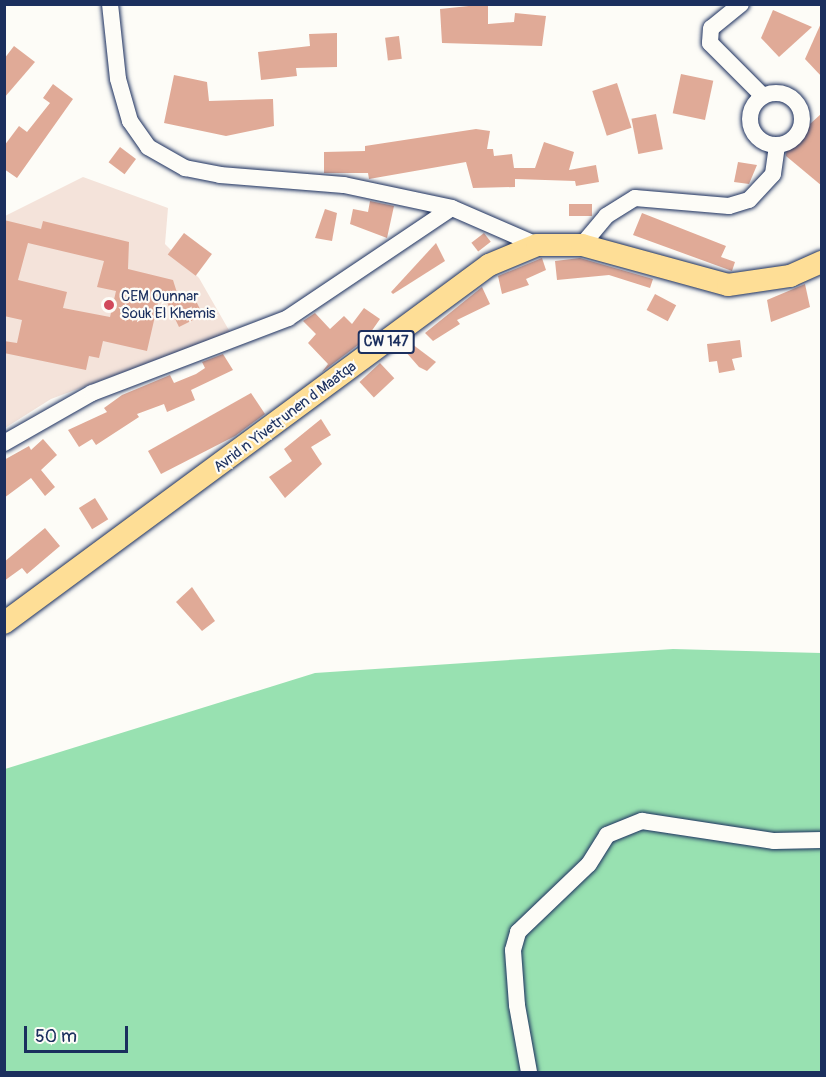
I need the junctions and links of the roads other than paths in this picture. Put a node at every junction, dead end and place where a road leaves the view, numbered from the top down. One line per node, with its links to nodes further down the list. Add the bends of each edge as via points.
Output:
1 (110, 4): 5 (street, via 118,79 130,121 148,147 185,168 220,175 344,185)
2 (741, 4): 3 (street, via 711,28 710,43)
3 (763, 96): 4 (street, via 752,108 750,125 759,139); 4 (street, via 780,93 801,109 797,135)
4 (777, 145): 7 (street, via 773,174 749,200 729,206 635,198 606,216)
5 (452, 208): 6 (street); 9 (street, via 288,318 92,393)
6 (537, 245): 7 (main road, Avrid n Yivetṛunen d Maatqa / CW 147); 10 (main road, Avrid n Yivetṛunen d Maatqa / CW 147, via 489,265)
7 (582, 245): 8 (main road, Avrid n Yivetṛunen d Maatqa / CW 147, via 728,285 790,276)
8 (822, 262)
9 (4, 443)
10 (4, 623)
11 (822, 840): 12 (street, via 774,841 642,820 607,835 589,864 518,932 513,950 517,1005)
12 (529, 1072)

